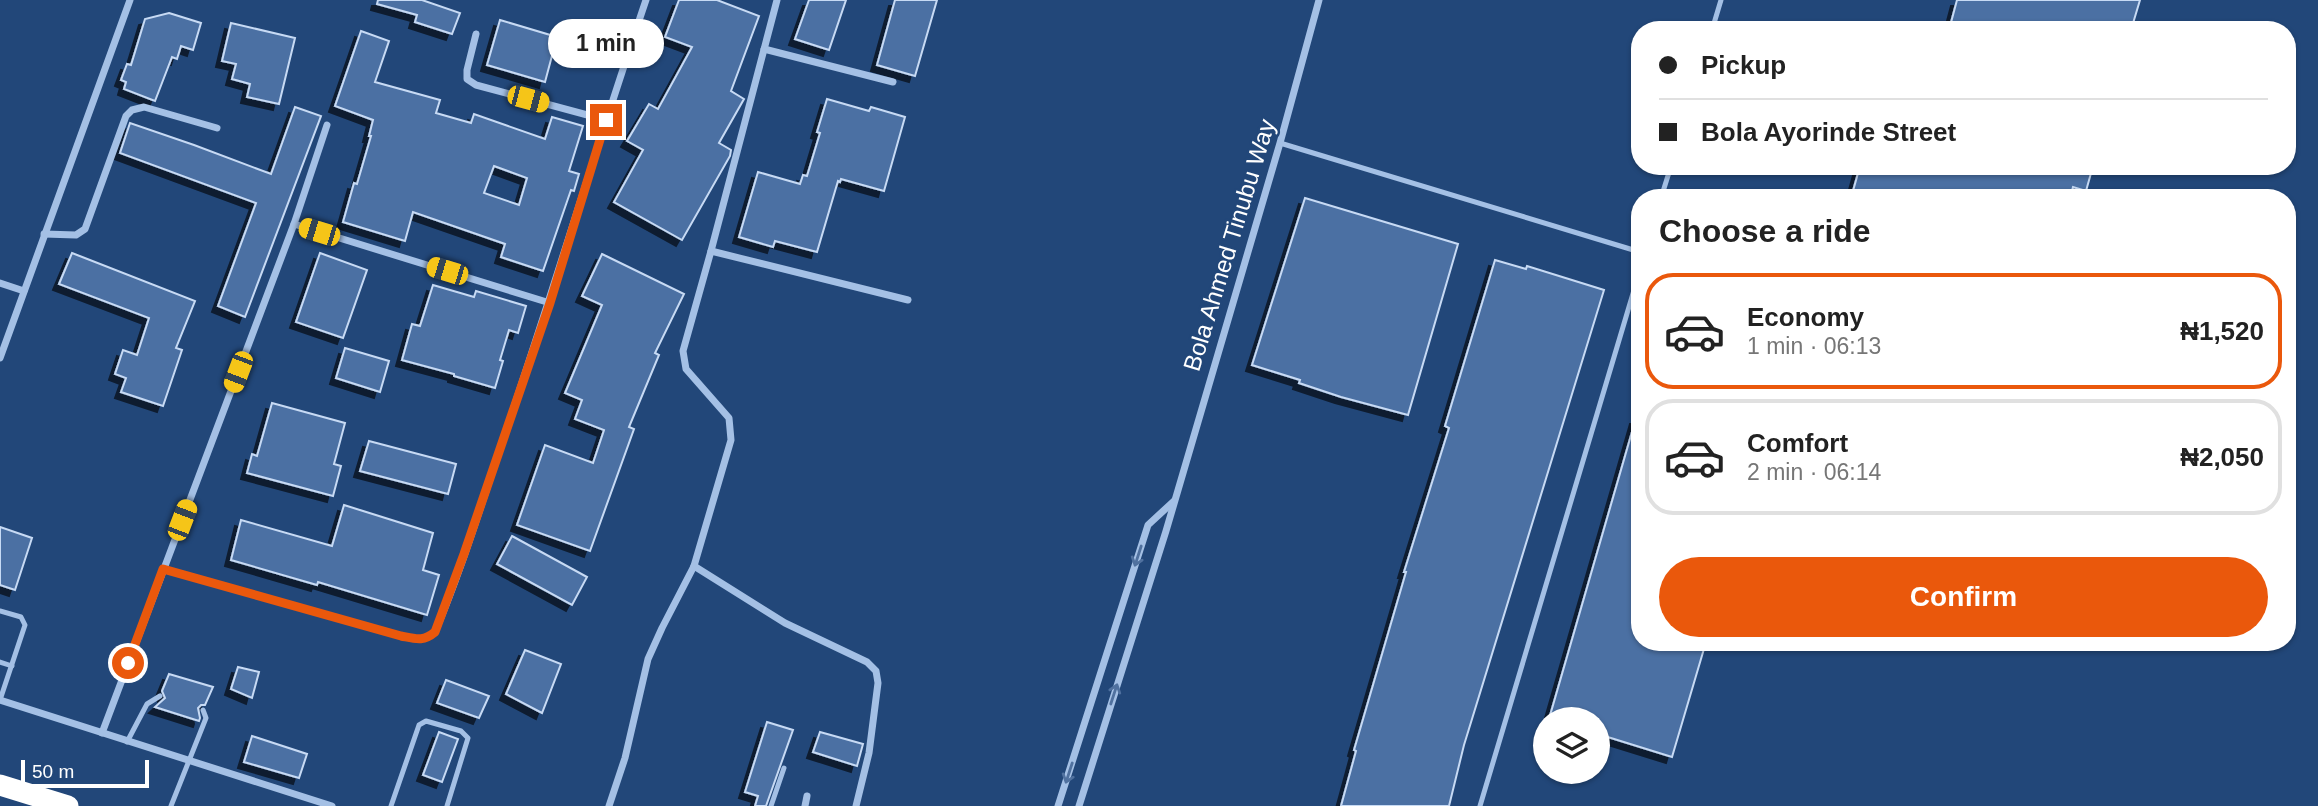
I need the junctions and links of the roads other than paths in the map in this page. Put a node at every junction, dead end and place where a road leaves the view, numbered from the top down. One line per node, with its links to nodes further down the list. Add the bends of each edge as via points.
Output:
1 (130, 0): 15 (street)
2 (646, 0): 10 (street)
3 (777, 0): 8 (street)
4 (1319, 0): 13 (street, Bola Ahmed Tinubu Way)
5 (1721, 0): 6 (lane)
6 (1715, 21)
7 (476, 34): 10 (street, via 467,79 476,85)
8 (764, 49): 9 (street); 17 (street)
9 (893, 82)
10 (606, 120): 22 (street)
11 (327, 125): 14 (street)
12 (217, 128): 15 (street, via 144,107 132,110 85,229 76,235)
13 (1280, 142): 16 (lane); 24 (street, Bola Ahmed Tinubu Way)
14 (294, 224): 22 (street); 26 (street)
15 (44, 234): 19 (street)
16 (1631, 249)
17 (712, 251): 20 (street); 25 (street, via 683,351 686,369 729,418 731,440)
18 (0, 283): 19 (street)
19 (24, 291): 23 (street)
20 (908, 300)
21 (1631, 300): 50 (lane)
22 (550, 303): 26 (street, via 444,609 435,632 427,638 401,636)
23 (0, 358)
24 (1174, 500): 48 (street, one-way to 48, via 1148,525); 49 (street, Bola Ahmed Tinubu Way, one-way to 24)
25 (694, 566): 44 (street, via 648,659); 47 (street, via 785,623 867,662 876,671 869,753)
26 (163, 569): 33 (street)
27 (0, 611): 29 (lane, via 21,617 25,625)
28 (0, 662): 29 (lane)
29 (12, 666): 31 (lane)
30 (160, 695): 34 (lane, via 147,704)
31 (0, 700): 33 (street)
32 (203, 710): 35 (lane, via 206,718)
33 (102, 733): 34 (street)
34 (127, 741): 35 (street)
35 (189, 760): 40 (lane); 41 (street)
36 (784, 768): 45 (lane)
37 (0, 785): 39 (highway)
38 (807, 796): 46 (street)
39 (68, 806)
40 (171, 806)
41 (331, 806)
42 (391, 806): 43 (lane, via 419,725 426,720 461,731 468,738)
43 (447, 806)
44 (609, 806)
45 (771, 806)
46 (805, 806)
47 (856, 806)
48 (1058, 806)
49 (1080, 806)
50 (1480, 806)

